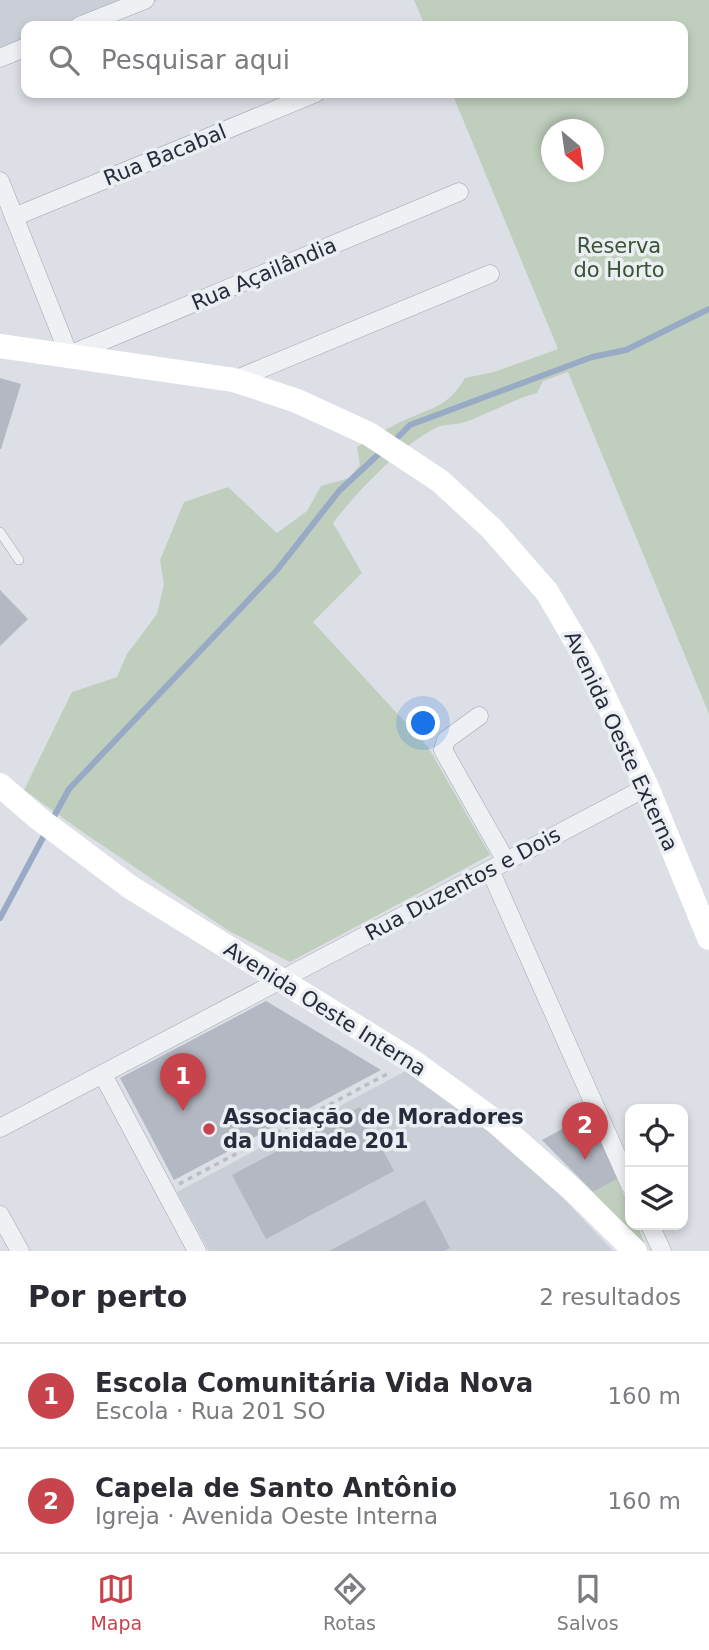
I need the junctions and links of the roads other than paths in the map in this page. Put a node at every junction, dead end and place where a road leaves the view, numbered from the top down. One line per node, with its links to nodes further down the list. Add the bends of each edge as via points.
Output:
1 (145, 0): 2 (street)
2 (92, 21)
3 (21, 49): 4 (street)
4 (0, 58)
5 (304, 98): 8 (street, Rua Bacabal)
6 (0, 181): 8 (street)
7 (459, 192): 11 (street, Rua Açailândia)
8 (14, 217): 11 (street)
9 (491, 274): 12 (street)
10 (0, 346): 11 (street, Avenida Oeste Externa)
11 (69, 355): 12 (street, Avenida Oeste Externa)
12 (234, 380): 16 (street, Avenida Oeste Externa, via 297,401 369,434 440,481 492,529 547,592 587,660)
13 (0, 532): 14 (lane)
14 (19, 560)
15 (479, 716): 18 (street, via 446,740 443,750)
16 (647, 787): 18 (street, Rua Duzentos e Dois); 19 (street, Avenida Oeste Externa)
17 (2, 791): 20 (street, Avenida Oeste Interna, via 130,887)
18 (498, 866): 20 (street, Rua Duzentos e Dois); 23 (street)
19 (709, 938)
20 (280, 981): 21 (street, Rua Duzentos e Dois); 28 (street, Avenida Oeste Interna, via 412,1061 496,1122)
21 (103, 1075): 22 (street, Rua Duzentos e Dois); 27 (street)
22 (0, 1128)
23 (625, 1173)
24 (0, 1214): 26 (street)
25 (652, 1230): 29 (street)
26 (20, 1251)
27 (197, 1251)
28 (635, 1251)
29 (662, 1251)

